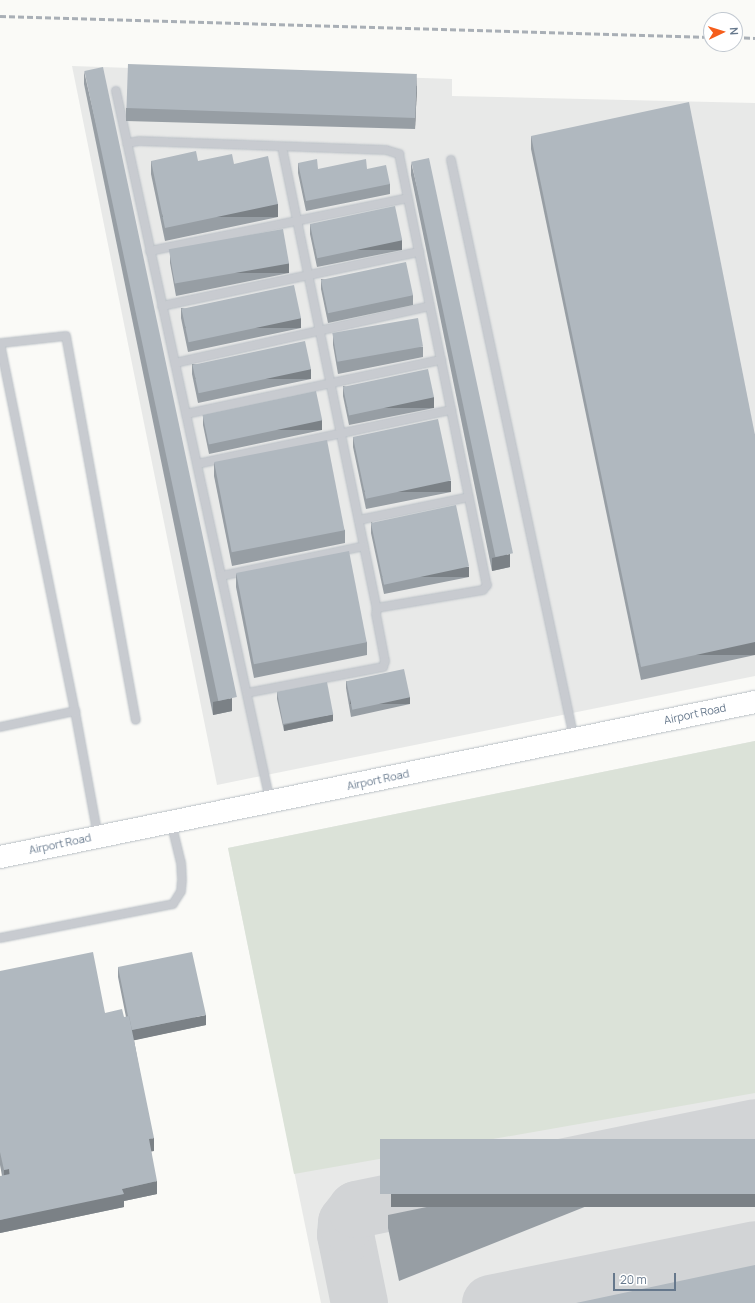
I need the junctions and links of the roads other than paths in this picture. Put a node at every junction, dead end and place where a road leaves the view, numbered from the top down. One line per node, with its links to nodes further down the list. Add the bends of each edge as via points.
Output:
1 (116, 91): 2 (lane)
2 (127, 143): 3 (lane, via 139,141); 7 (lane)
3 (282, 146): 5 (lane, via 386,150 399,154); 6 (lane)
4 (452, 160): 31 (lane)
5 (408, 198): 6 (lane); 8 (lane)
6 (297, 221): 7 (lane); 9 (lane)
7 (150, 251): 10 (lane)
8 (419, 252): 9 (lane); 11 (lane)
9 (308, 275): 10 (lane); 12 (lane)
10 (162, 306): 15 (lane)
11 (430, 306): 12 (lane); 14 (lane)
12 (320, 330): 15 (lane); 16 (lane)
13 (1, 343): 28 (lane); 29 (lane, via 66,336)
14 (441, 360): 16 (lane); 17 (lane)
15 (175, 363): 18 (lane)
16 (331, 383): 18 (lane); 19 (lane)
17 (451, 410): 19 (lane); 21 (lane)
18 (186, 414): 20 (lane)
19 (341, 433): 20 (lane); 22 (lane)
20 (196, 464): 24 (lane)
21 (469, 497): 22 (lane); 25 (lane, via 487,585 483,590)
22 (359, 520): 23 (lane)
23 (364, 546): 24 (lane); 25 (lane)
24 (221, 576): 26 (lane)
25 (377, 608): 26 (lane, via 385,661 383,667)
26 (247, 693): 32 (lane)
27 (755, 702): 31 (street, Airport Road)
28 (75, 711): 30 (lane); 34 (lane)
29 (136, 720)
30 (0, 727)
31 (574, 739): 32 (street, Airport Road)
32 (270, 802): 33 (street, Airport Road)
33 (171, 822): 34 (street, Airport Road); 36 (lane, via 182,874 181,891 173,904)
34 (98, 836): 35 (street, Airport Road)
35 (0, 857)
36 (0, 938)

